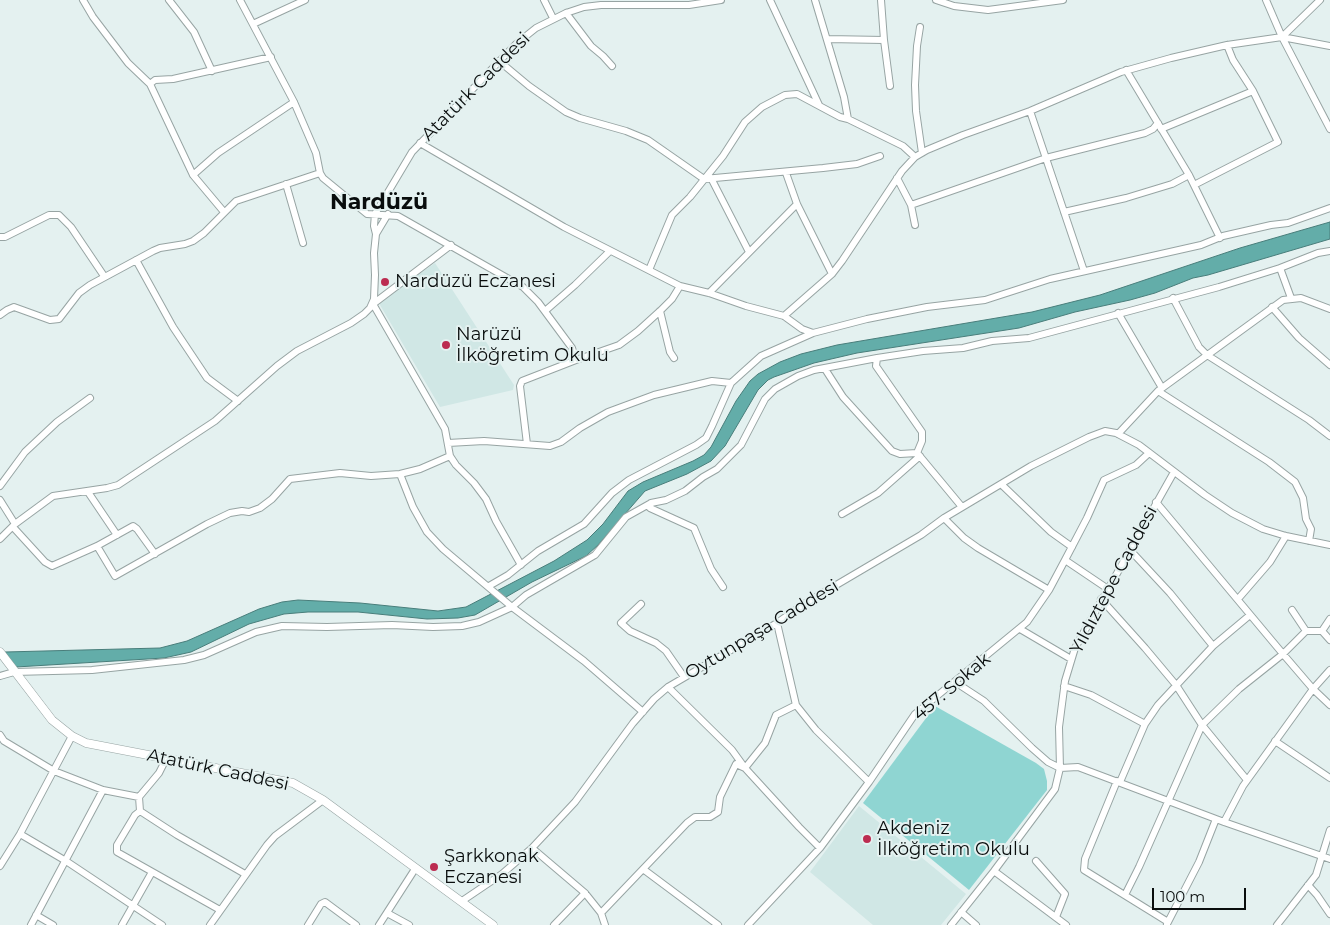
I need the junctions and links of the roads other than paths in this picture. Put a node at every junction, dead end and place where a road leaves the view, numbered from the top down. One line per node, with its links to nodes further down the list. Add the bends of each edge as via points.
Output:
1 (83, 0): 30 (street, via 128,63)
2 (169, 0): 29 (street, via 194,32)
3 (240, 0): 18 (street)
4 (305, 0): 18 (street)
5 (544, 0): 17 (street)
6 (721, 0): 14 (street, Atatürk Caddesi)
7 (770, 0): 34 (street)
8 (815, 0): 21 (street)
9 (881, 0): 22 (street)
10 (936, 0): 15 (street, via 988,10)
11 (1063, 0): 15 (street)
12 (1266, 0): 20 (street)
13 (1320, 0): 20 (street)
14 (675, 2): 16 (street, Atatürk Caddesi, via 600,5)
15 (1042, 2)
16 (566, 13): 17 (street, Atatürk Caddesi); 27 (street, via 590,46)
17 (554, 18): 26 (street, Atatürk Caddesi, via 528,34)
18 (252, 24): 25 (street)
19 (920, 27): 40 (street, via 915,64)
20 (1282, 37): 23 (street); 24 (street); 38 (street)
21 (828, 39): 22 (street); 36 (street)
22 (884, 40): 31 (street)
23 (1227, 45): 28 (street); 32 (street)
24 (1330, 46)
25 (271, 57): 29 (street); 33 (street)
26 (499, 61): 39 (street, Atatürk Caddesi); 48 (street, via 566,112 648,140)
27 (612, 66)
28 (1126, 70): 35 (street); 37 (street)
29 (212, 71): 30 (street, via 155,80)
30 (150, 84): 45 (street)
31 (890, 86)
32 (1253, 91): 37 (street); 50 (street, via 1278,142)
33 (294, 102): 44 (street, via 316,153); 45 (street, via 218,153)
34 (819, 107): 36 (street); 48 (street, via 797,94 785,95 762,107 745,122)
35 (1030, 111): 40 (street); 42 (street)
36 (848, 119): 40 (street)
37 (1160, 126): 42 (street, via 1145,133); 46 (street)
38 (1330, 129)
39 (420, 143): 56 (street, Atatürk Caddesi); 64 (street)
40 (919, 155): 47 (street)
41 (880, 156): 43 (street, via 857,164)
42 (1046, 158): 52 (street); 55 (street)
43 (786, 173): 48 (street); 51 (street)
44 (320, 174): 49 (street); 56 (street, via 364,212)
45 (193, 175): 54 (street)
46 (1189, 175): 50 (street); 55 (street, via 1172,184 1126,198)
47 (897, 178): 52 (street); 71 (street)
48 (707, 179): 66 (street); 69 (street, via 672,215)
49 (286, 184): 54 (street, via 240,199); 62 (street)
50 (1194, 185): 61 (street)
51 (797, 204): 66 (street); 71 (street)
52 (911, 205): 58 (street)
53 (1330, 208): 61 (street, via 1288,223)
54 (224, 212): 67 (street, via 193,240 160,248)
55 (1064, 212): 70 (street)
56 (376, 214): 57 (street); 59 (street)
57 (388, 214): 59 (street); 63 (street, via 398,216)
58 (915, 225)
59 (376, 234): 77 (street)
60 (0, 236): 72 (street, via 6,237 49,215 59,215 71,227)
61 (1220, 238): 70 (street)
62 (303, 243)
63 (451, 245): 77 (street); 81 (street, via 522,287)
64 (610, 251): 69 (street); 81 (street)
65 (1330, 251): 68 (street)
66 (749, 252): 74 (street)
67 (136, 260): 72 (street); 96 (street, via 173,327 207,378)
68 (1280, 268): 75 (street); 76 (street)
69 (649, 270): 73 (street)
70 (1084, 271): 86 (street, via 985,300 918,309)
71 (832, 274): 85 (street)
72 (104, 276): 79 (street, via 84,289 59,319 50,320 14,308)
73 (680, 286): 74 (street); 82 (street)
74 (709, 293): 85 (street)
75 (1173, 298): 83 (street); 87 (street, via 1199,347)
76 (1291, 298): 78 (street); 80 (street, via 1301,298)
77 (373, 304): 96 (street, via 358,318 288,358); 99 (street, via 445,429)
78 (1272, 307): 87 (street); 91 (street, via 1299,338)
79 (3, 309): 84 (street)
80 (1330, 309)
81 (545, 311): 90 (street, via 575,352)
82 (660, 311): 88 (street); 90 (street, via 619,346)
83 (1118, 313): 89 (street, via 1029,338); 94 (street)
84 (0, 316)
85 (784, 316): 86 (street)
86 (813, 333): 93 (street, via 761,356)
87 (1207, 355): 94 (street); 98 (street)
88 (674, 358)
89 (877, 358): 92 (street); 102 (street, via 876,366 922,432)
90 (576, 360): 100 (street, via 522,381)
91 (1330, 365)
92 (825, 369): 102 (street, via 843,397 892,451); 111 (street, via 798,376 775,389 756,412 741,445 717,469 684,491)
93 (731, 384): 100 (street, via 712,381 654,395 608,412 561,442 550,446); 126 (street, via 706,438 629,480 612,493 584,524)
94 (1160, 390): 97 (street); 119 (street, via 1295,482 1311,529)
95 (90, 398): 107 (street, via 57,422 25,452)
96 (238, 401): 108 (street, via 215,421 118,485)
97 (1118, 434): 101 (street); 106 (street, Oytunpaşa Caddesi, via 1104,431 1089,437)
98 (1330, 436)
99 (448, 443): 100 (street); 103 (street)
100 (527, 444)
101 (1149, 453): 104 (street); 122 (street, 457. Sokak, via 1136,465 1104,480)
102 (919, 455): 112 (street); 113 (street, via 878,493)
103 (450, 456): 105 (street); 126 (street, via 486,499)
104 (1174, 472): 110 (street, Yıldıztepe Caddesi); 117 (street, via 1232,513 1263,529)
105 (400, 474): 124 (street, via 340,473 290,479 260,508 230,513); 127 (street, via 427,532 459,564)
106 (1001, 484): 112 (street, Oytunpaşa Caddesi); 122 (street, via 1050,532)
107 (0, 486)
108 (88, 492): 115 (street, via 53,496); 116 (street)
109 (0, 500): 115 (street)
110 (1156, 502): 123 (street, Yıldıztepe Caddesi); 132 (street)
111 (652, 504): 128 (street, via 650,508 694,528 711,569); 134 (street, via 626,517 595,555 526,595)
112 (962, 507): 114 (street, Oytunpaşa Caddesi)
113 (842, 514)
114 (944, 518): 130 (street, via 978,548); 138 (street, Oytunpaşa Caddesi)
115 (14, 526): 118 (street); 121 (street, via 52,566)
116 (117, 535): 121 (street); 124 (street, via 132,526)
117 (1286, 536): 119 (street); 132 (street, via 1270,562)
118 (0, 539)
119 (1309, 541): 120 (street)
120 (1330, 545)
121 (97, 546): 124 (street, via 115,576)
122 (1072, 547): 125 (street, 457. Sokak)
123 (1130, 550): 129 (street, Yıldıztepe Caddesi); 143 (street)
124 (154, 554)
125 (1065, 560): 129 (street); 130 (street, 457. Sokak)
126 (521, 565): 127 (street)
127 (489, 586): 134 (street)
128 (723, 588)
129 (1108, 589): 131 (street, Yıldıztepe Caddesi)
130 (1048, 590): 139 (street, 457. Sokak)
131 (1102, 599): 146 (street, Yıldıztepe Caddesi); 152 (street)
132 (1238, 599): 136 (street)
133 (641, 604): 150 (street, via 621,624 666,651)
134 (512, 607): 148 (street, via 462,626 282,626 256,632 184,660 92,670); 158 (street, via 584,661)
135 (1292, 610): 140 (street)
136 (1250, 614): 143 (street); 145 (street)
137 (1330, 619): 141 (street)
138 (777, 623): 150 (street, Oytunpaşa Caddesi); 156 (street)
139 (1020, 629): 146 (street); 151 (street, 457. Sokak)
140 (1306, 631): 141 (street); 145 (street)
141 (1322, 631): 142 (street)
142 (1330, 640)
143 (1213, 646): 152 (street)
144 (0, 652): 148 (main road, Atatürk Caddesi)
145 (1283, 654): 155 (street); 160 (street, via 1239,689)
146 (1072, 659): 153 (street, Yıldıztepe Caddesi)
147 (1330, 670): 155 (street)
148 (14, 672): 149 (street); 162 (main road, Atatürk Caddesi, via 52,720)
149 (0, 676)
150 (684, 677): 154 (street, Oytunpaşa Caddesi)
151 (955, 682): 168 (street, via 984,701 1043,757); 173 (street, 457. Sokak, via 915,714)
152 (1176, 685): 159 (street); 160 (street)
153 (1064, 686): 159 (street, via 1091,694); 168 (street, Yıldıztepe Caddesi, via 1059,727)
154 (668, 687): 158 (street, Oytunpaşa Caddesi); 167 (street, via 732,750)
155 (1313, 689): 157 (street); 164 (street)
156 (796, 705): 167 (street, via 776,715 765,743); 173 (street, via 816,730)
157 (1330, 705)
158 (642, 712): 183 (street, Oytunpaşa Caddesi, via 576,802)
159 (1145, 724): 172 (street)
160 (1202, 725): 171 (street); 177 (street)
161 (0, 735): 163 (street)
162 (72, 736): 166 (main road, Atatürk Caddesi, via 86,743); 169 (street)
163 (4, 741): 165 (street); 169 (street)
164 (1275, 741): 170 (street); 171 (street)
165 (0, 749)
166 (166, 759): 175 (street); 176 (main road, Atatürk Caddesi, via 293,783)
167 (745, 768): 184 (street); 191 (street, via 736,764 720,797 718,812 710,817 695,817 687,823)
168 (1060, 768): 172 (street, via 1078,767); 192 (street, Yıldıztepe Caddesi, via 1055,789)
169 (54, 771): 174 (street); 182 (street)
170 (1330, 778)
171 (1247, 780): 180 (street)
172 (1118, 781): 177 (street); 197 (street, via 1085,859 1084,870)
173 (869, 782): 184 (street, 457. Sokak)
174 (103, 790): 175 (street); 187 (street)
175 (139, 797): 178 (street)
176 (323, 800): 190 (main road, Atatürk Caddesi); 194 (street, via 275,836)
177 (1168, 800): 179 (street); 197 (street)
178 (140, 811): 193 (street, via 117,845 117,852); 194 (street)
179 (1216, 819): 180 (street); 207 (street, via 1199,862)
180 (1224, 822): 185 (street)
181 (1330, 830): 185 (street)
182 (20, 834): 187 (street); 189 (street)
183 (532, 848): 196 (street); 198 (street, Oytunpaşa Caddesi, via 502,874)
184 (820, 848): 221 (street, 457. Sokak)
185 (1322, 856): 186 (street); 195 (street, via 1316,875)
186 (1330, 859)
187 (66, 861): 199 (street); 205 (street)
188 (1036, 861): 206 (street, via 1065,894)
189 (0, 866)
190 (415, 869): 198 (main road, Atatürk Caddesi); 201 (street)
191 (643, 869): 203 (street); 220 (street)
192 (994, 871): 202 (street, Yıldıztepe Caddesi); 206 (street)
193 (152, 872): 199 (street); 200 (street)
194 (245, 874): 200 (street)
195 (1308, 885): 204 (street); 225 (street)
196 (585, 893): 203 (street); 218 (street)
197 (1125, 895): 207 (street)
198 (462, 901): 217 (main road, Atatürk Caddesi)
199 (134, 906): 210 (street); 211 (street)
200 (220, 910): 212 (street)
201 (387, 912): 215 (street); 216 (street)
202 (961, 912): 222 (street, Yıldıztepe Caddesi); 223 (street)
203 (600, 913): 219 (street)
204 (1330, 914)
205 (36, 915): 208 (street); 209 (street)
206 (1056, 917): 224 (street)
207 (1167, 924)
208 (31, 925)
209 (53, 925)
210 (122, 925)
211 (162, 925)
212 (210, 925)
213 (308, 925): 214 (street, via 320,904 325,902)
214 (356, 925)
215 (379, 925)
216 (409, 925)
217 (493, 925)
218 (554, 925)
219 (605, 925)
220 (718, 925)
221 (748, 925)
222 (951, 925)
223 (976, 925)
224 (1066, 925)
225 (1277, 925)

